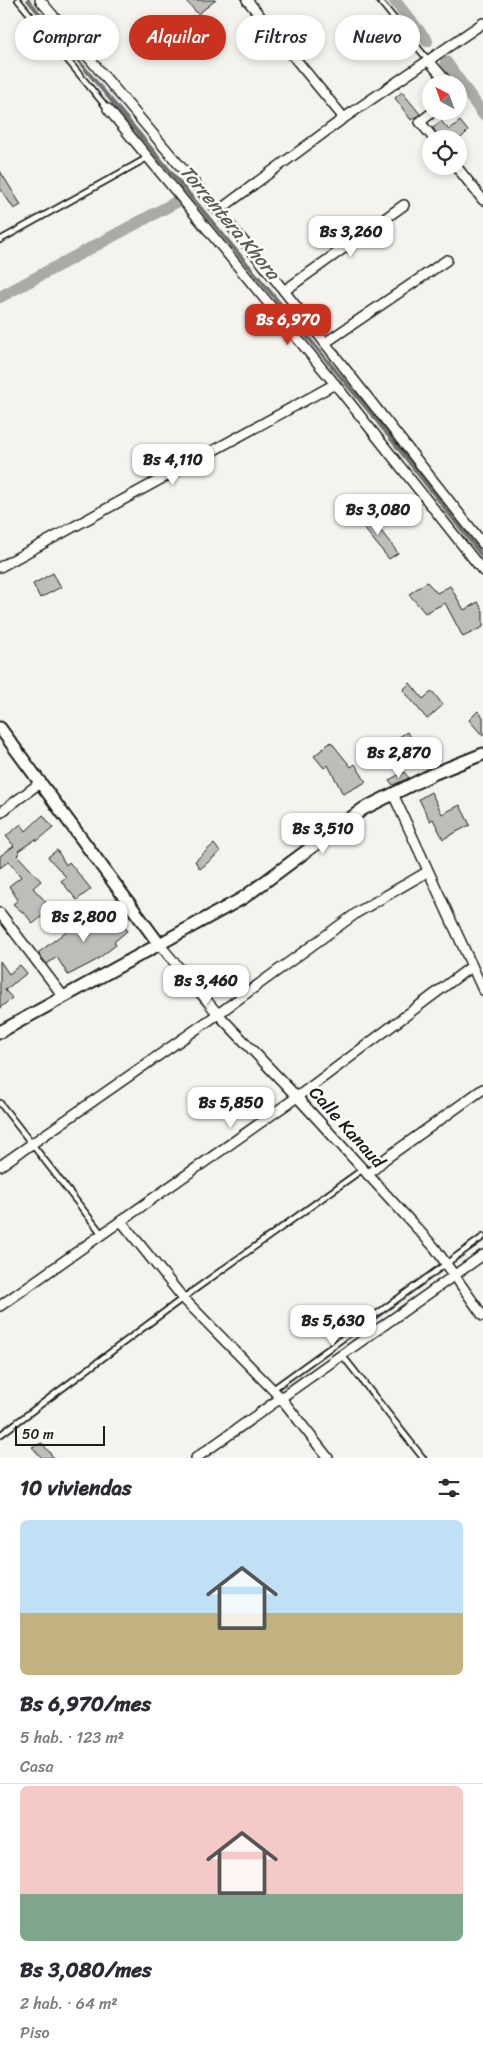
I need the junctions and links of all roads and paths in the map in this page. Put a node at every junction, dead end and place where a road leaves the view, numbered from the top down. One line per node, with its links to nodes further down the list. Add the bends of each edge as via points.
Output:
1 (18, 0): 8 (lane)
2 (40, 0): 16 (street)
3 (246, 0): 9 (street)
4 (380, 0): 6 (lane)
5 (483, 23): 6 (street)
6 (428, 60): 7 (street); 9 (street)
7 (441, 75)
8 (108, 109): 12 (street)
9 (344, 118): 16 (street)
10 (423, 120): 11 (street, via 420,122)
11 (427, 130)
12 (147, 158): 17 (lane); 21 (street)
13 (463, 175): 14 (street)
14 (483, 200)
15 (404, 205): 19 (street)
16 (218, 211): 19 (street)
17 (0, 240)
18 (447, 260): 20 (street)
19 (284, 291): 20 (street)
20 (325, 343): 22 (street)
21 (335, 384): 23 (street); 24 (street)
22 (483, 544)
23 (0, 567)
24 (483, 571)
25 (0, 728): 27 (street)
26 (483, 754): 28 (street)
27 (41, 782): 29 (street); 32 (street)
28 (393, 794): 30 (street); 32 (street, via 363,810 243,898)
29 (0, 813)
30 (427, 872): 33 (street); 36 (street, via 358,912)
31 (0, 912): 35 (street)
32 (159, 944): 35 (street); 36 (street, Calle Kanaud)
33 (472, 966): 34 (street); 39 (street)
34 (483, 990)
35 (63, 996): 37 (street)
36 (218, 1014): 39 (street, Calle Kanaud); 41 (street)
37 (0, 1032)
38 (483, 1089): 43 (street)
39 (297, 1097): 43 (street, Calle Kanaud); 44 (street)
40 (0, 1103): 41 (lane)
41 (32, 1144): 42 (street); 45 (lane)
42 (0, 1166)
43 (365, 1172): 48 (street, Calle Kanaud); 50 (lane)
44 (121, 1221): 45 (street); 50 (street)
45 (102, 1234): 51 (street)
46 (483, 1237): 48 (lane)
47 (483, 1255): 49 (street)
48 (446, 1264): 49 (street, Calle Kanaud); 54 (lane)
49 (454, 1275): 52 (street, Calle Kanaud); 53 (street)
50 (183, 1298): 54 (street); 56 (lane)
51 (0, 1306)
52 (483, 1316)
53 (342, 1355): 55 (street); 59 (lane)
54 (273, 1389): 55 (street)
55 (281, 1398): 57 (street); 58 (street)
56 (0, 1435)
57 (196, 1458)
58 (328, 1458)
59 (423, 1458)

